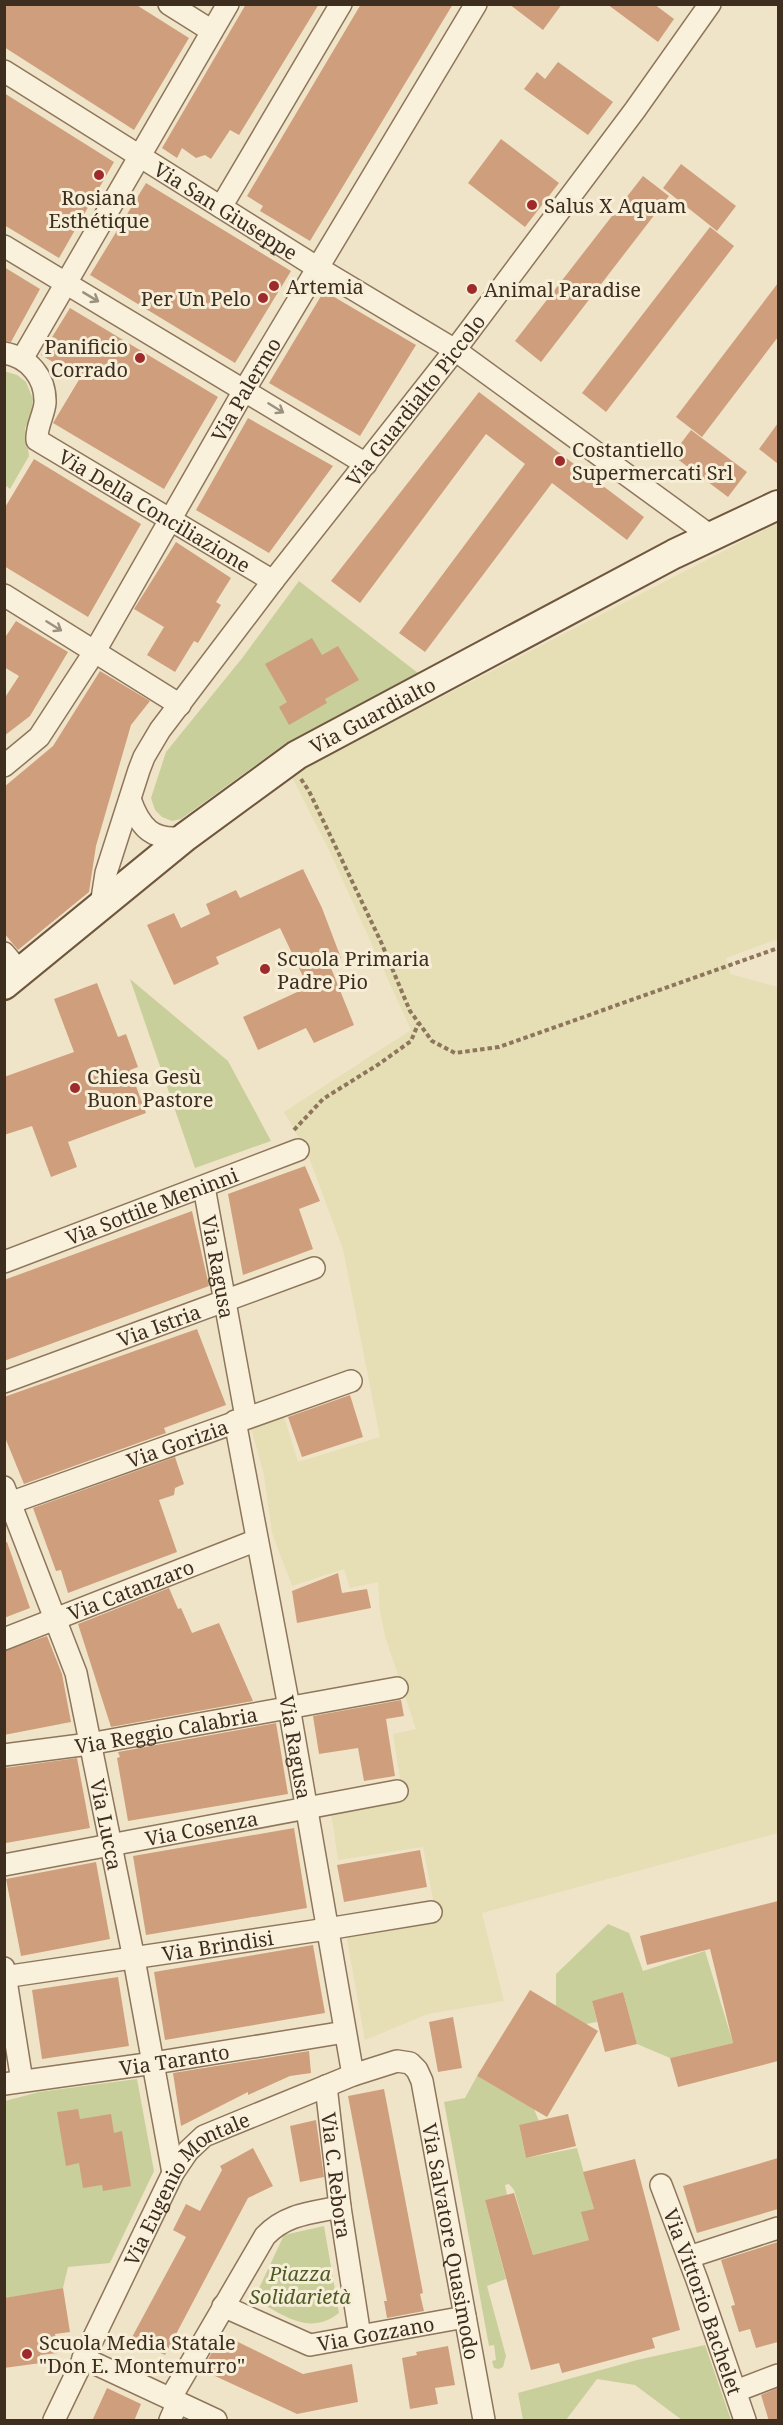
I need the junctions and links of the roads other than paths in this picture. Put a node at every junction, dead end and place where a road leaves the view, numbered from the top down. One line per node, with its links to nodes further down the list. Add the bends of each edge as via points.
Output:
1 (169, 4): 6 (street)
2 (228, 4): 6 (street)
3 (341, 4): 9 (street)
4 (476, 4): 11 (street, Via Palermo)
5 (710, 4): 13 (street, Via Guardialto Piccolo)
6 (212, 31): 8 (street)
7 (4, 71): 8 (street, Via San Giuseppe)
8 (141, 157): 9 (street, Via San Giuseppe); 12 (street)
9 (221, 207): 11 (street, Via San Giuseppe)
10 (4, 246): 12 (street)
11 (318, 267): 13 (street, Via San Giuseppe); 15 (street, Via Palermo)
12 (67, 282): 14 (street); 15 (street, one-way to 15)
13 (455, 350): 16 (street, Via Guardialto Piccolo); 19 (street, Via San Giuseppe)
14 (13, 356): 18 (street, Via Della Conciliazione, via 31,366 44,390 37,440)
15 (244, 389): 16 (street, one-way to 16); 18 (street, Via Palermo)
16 (366, 464): 20 (street, Via Guardialto Piccolo)
17 (778, 505): 19 (street, Via Guardialto)
18 (170, 518): 20 (street, Via Della Conciliazione); 22 (street, Via Palermo)
19 (712, 537): 26 (street, Via Guardialto, via 288,762)
20 (273, 581): 23 (street, Via Guardialto Piccolo)
21 (7, 603): 22 (street, one-way to 22)
22 (95, 651): 23 (street); 24 (street, Via Palermo, via 39,737)
23 (180, 705): 25 (street, Via Guardialto Piccolo, via 144,757)
24 (4, 766)
25 (130, 799): 26 (street, via 136,818 148,831 171,839); 27 (street, Via Guardialto Piccolo, via 106,873)
26 (185, 837): 27 (street, Via Guardialto)
27 (101, 905): 28 (street, Via Guardialto)
28 (10, 970)
29 (298, 1150): 30 (street, Via Sottile Meninni)
30 (204, 1187): 31 (street, Via Sottile Meninni); 33 (street, Via Ragusa)
31 (4, 1262)
32 (314, 1268): 33 (street, Via Istria)
33 (225, 1301): 35 (street, Via Istria); 36 (street, Via Ragusa)
34 (351, 1381): 36 (street, Via Gorizia)
35 (4, 1382)
36 (241, 1419): 37 (street, Via Gorizia); 38 (street, Via Ragusa)
37 (6, 1498): 39 (street, Via Lucca)
38 (257, 1540): 39 (street, Via Catanzaro); 42 (street, Via Ragusa)
39 (55, 1620): 40 (street, Via Catanzaro); 43 (street, Via Lucca, via 76,1672)
40 (4, 1639)
41 (396, 1688): 42 (street, Via Reggio Calabria)
42 (289, 1707): 43 (street, Via Reggio Calabria); 46 (street, Via Ragusa)
43 (89, 1744): 44 (street, Via Reggio Calabria); 47 (street, Via Lucca)
44 (4, 1755)
45 (397, 1791): 46 (street, Via Cosenza)
46 (306, 1809): 47 (street, Via Cosenza); 50 (street, Via Ragusa)
47 (111, 1846): 48 (street, Via Cosenza); 51 (street, Via Lucca)
48 (4, 1865)
49 (431, 1912): 50 (street, Via Brindisi)
50 (327, 1929): 51 (street, Via Brindisi); 53 (street, Via Ragusa)
51 (134, 1959): 52 (street, Via Brindisi); 54 (street, Via Lucca)
52 (5, 1974): 57 (street)
53 (345, 2032): 54 (street, Via Taranto); 56 (street, Via Ragusa)
54 (154, 2063): 57 (street, Via Taranto); 59 (street, Via Lucca)
55 (410, 2063): 56 (street, Via Eugenio Montale, via 397,2061); 65 (street, Via Salvatore Quasimodo, via 422,2081)
56 (353, 2075): 58 (street, Via Eugenio Montale)
57 (13, 2082)
58 (326, 2085): 59 (street, Via Eugenio Montale, via 204,2136); 61 (street, Via C. Rebora)
59 (173, 2173): 67 (street, Via Eugenio Montale)
60 (661, 2185): 63 (street, Via Vittorio Bachelet)
61 (340, 2207): 64 (street, via 287,2218 275,2225); 66 (street, Via C. Rebora)
62 (778, 2228): 63 (street)
63 (689, 2257): 69 (street, Via Vittorio Bachelet)
64 (223, 2306): 66 (street, Via Gozzano, via 310,2344); 70 (street)
65 (465, 2317): 66 (street, Via Gozzano); 71 (street, Via Salvatore Quasimodo)
66 (360, 2336)
67 (83, 2358): 70 (street); 72 (street, Via Eugenio Montale)
68 (778, 2375): 69 (street)
69 (736, 2391): 74 (street, Via Vittorio Bachelet)
70 (173, 2407): 73 (street)
71 (482, 2420)
72 (54, 2421)
73 (216, 2421)
74 (745, 2421)

